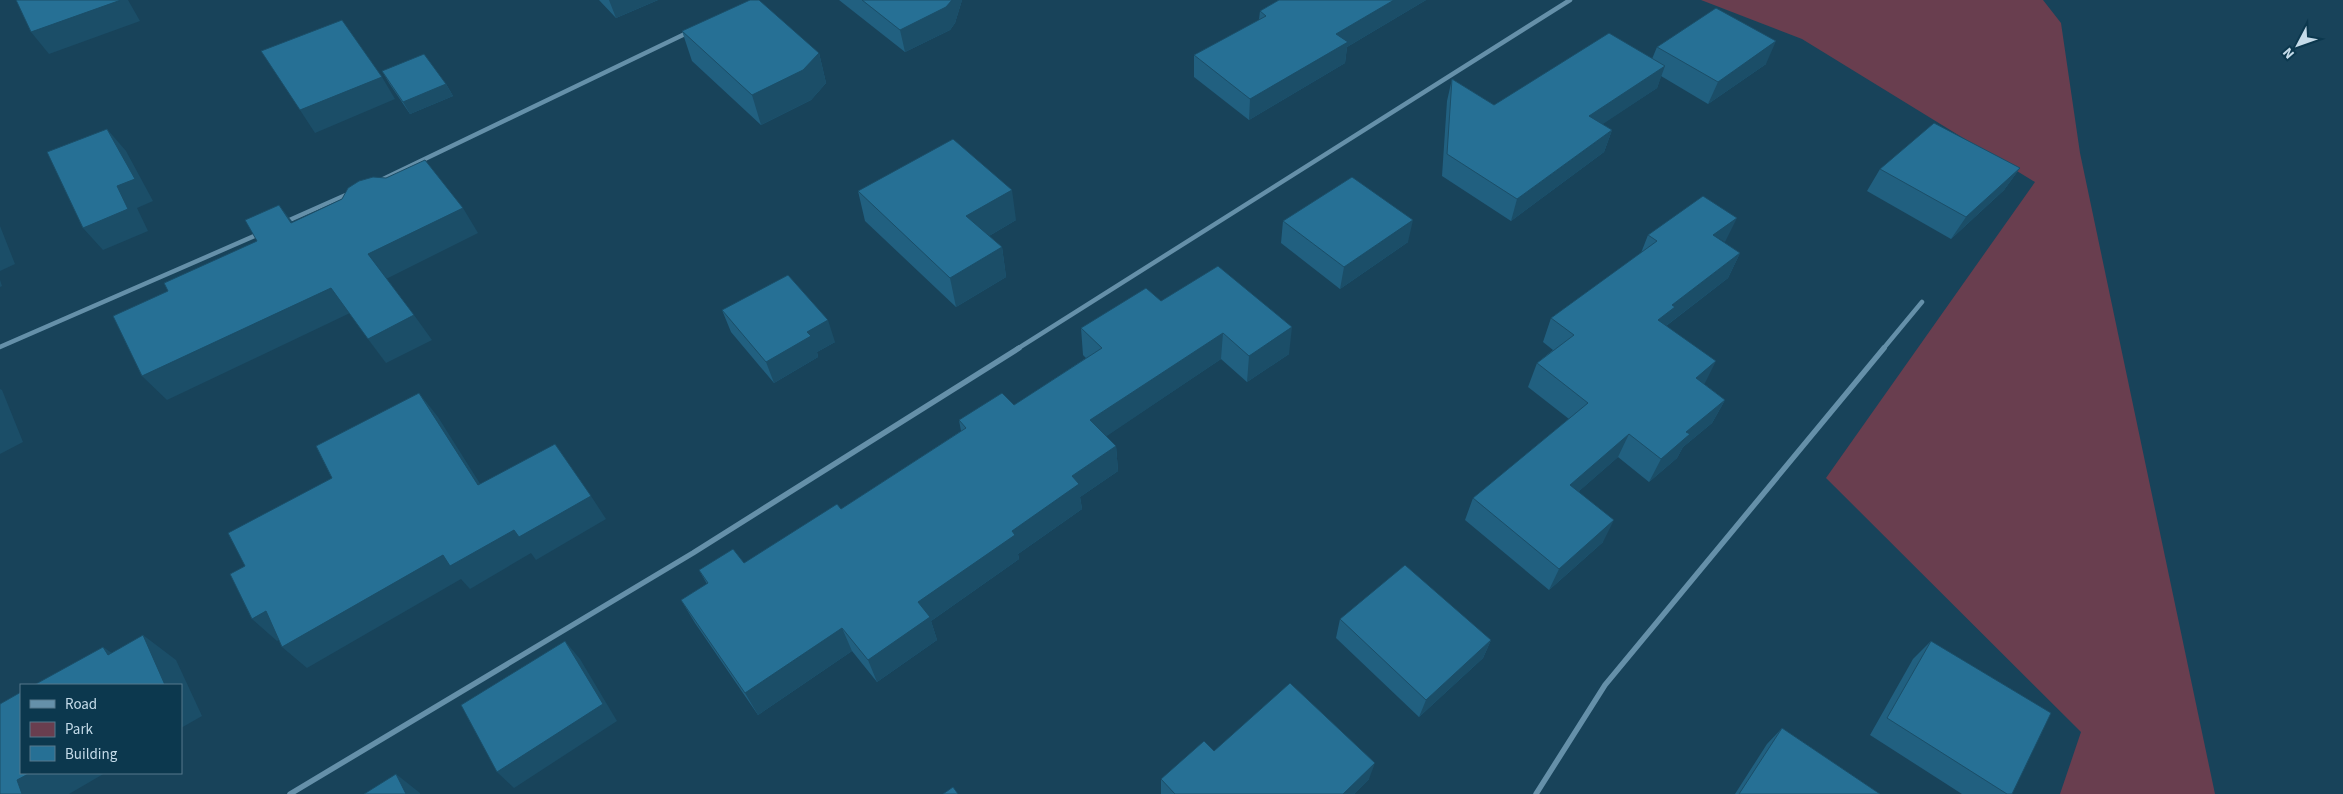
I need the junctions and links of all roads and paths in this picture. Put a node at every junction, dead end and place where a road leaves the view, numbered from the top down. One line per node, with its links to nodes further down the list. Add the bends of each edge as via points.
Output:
1 (1570, 0): 9 (street, via 693,553)
2 (692, 30): 3 (street)
3 (374, 183)
4 (355, 191): 5 (street)
5 (282, 223)
6 (264, 231): 8 (street)
7 (1922, 302): 10 (street, via 1605,685)
8 (0, 347)
9 (290, 794)
10 (1536, 794)

